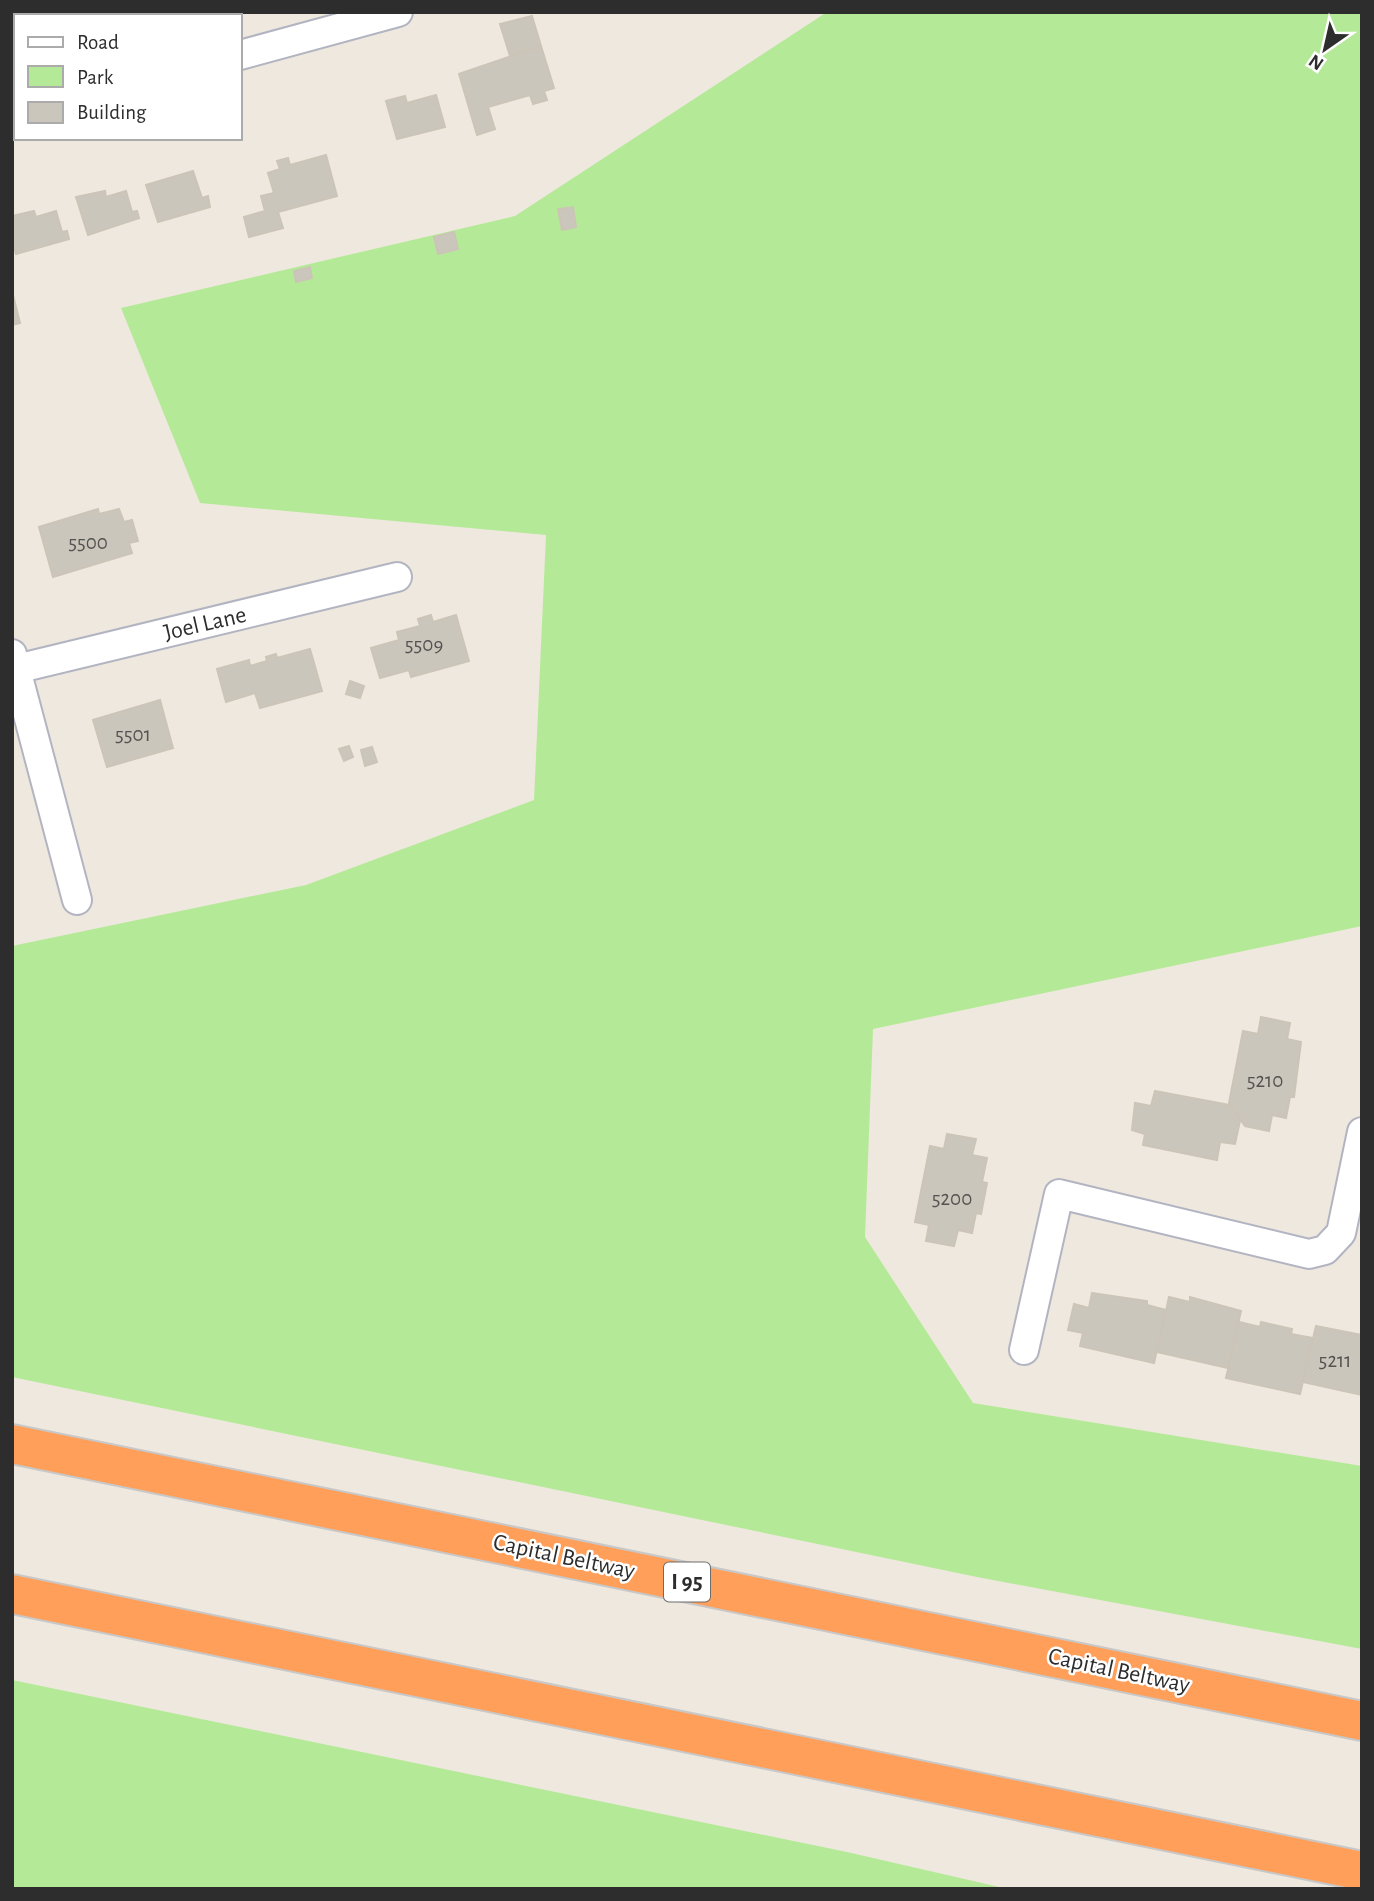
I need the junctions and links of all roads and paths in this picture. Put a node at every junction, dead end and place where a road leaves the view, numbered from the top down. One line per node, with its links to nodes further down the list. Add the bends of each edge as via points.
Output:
1 (398, 12): 2 (street)
2 (242, 54)
3 (397, 577): 4 (street, Joel Lane)
4 (14, 664): 5 (street)
5 (77, 900)
6 (1362, 1132): 7 (street, via 1341,1233 1325,1250 1309,1254 1059,1194)
7 (1024, 1350)
8 (12, 1444): 10 (highway, Capital Beltway / I 95)
9 (12, 1594): 11 (highway)
10 (1362, 1721)
11 (1362, 1871)

